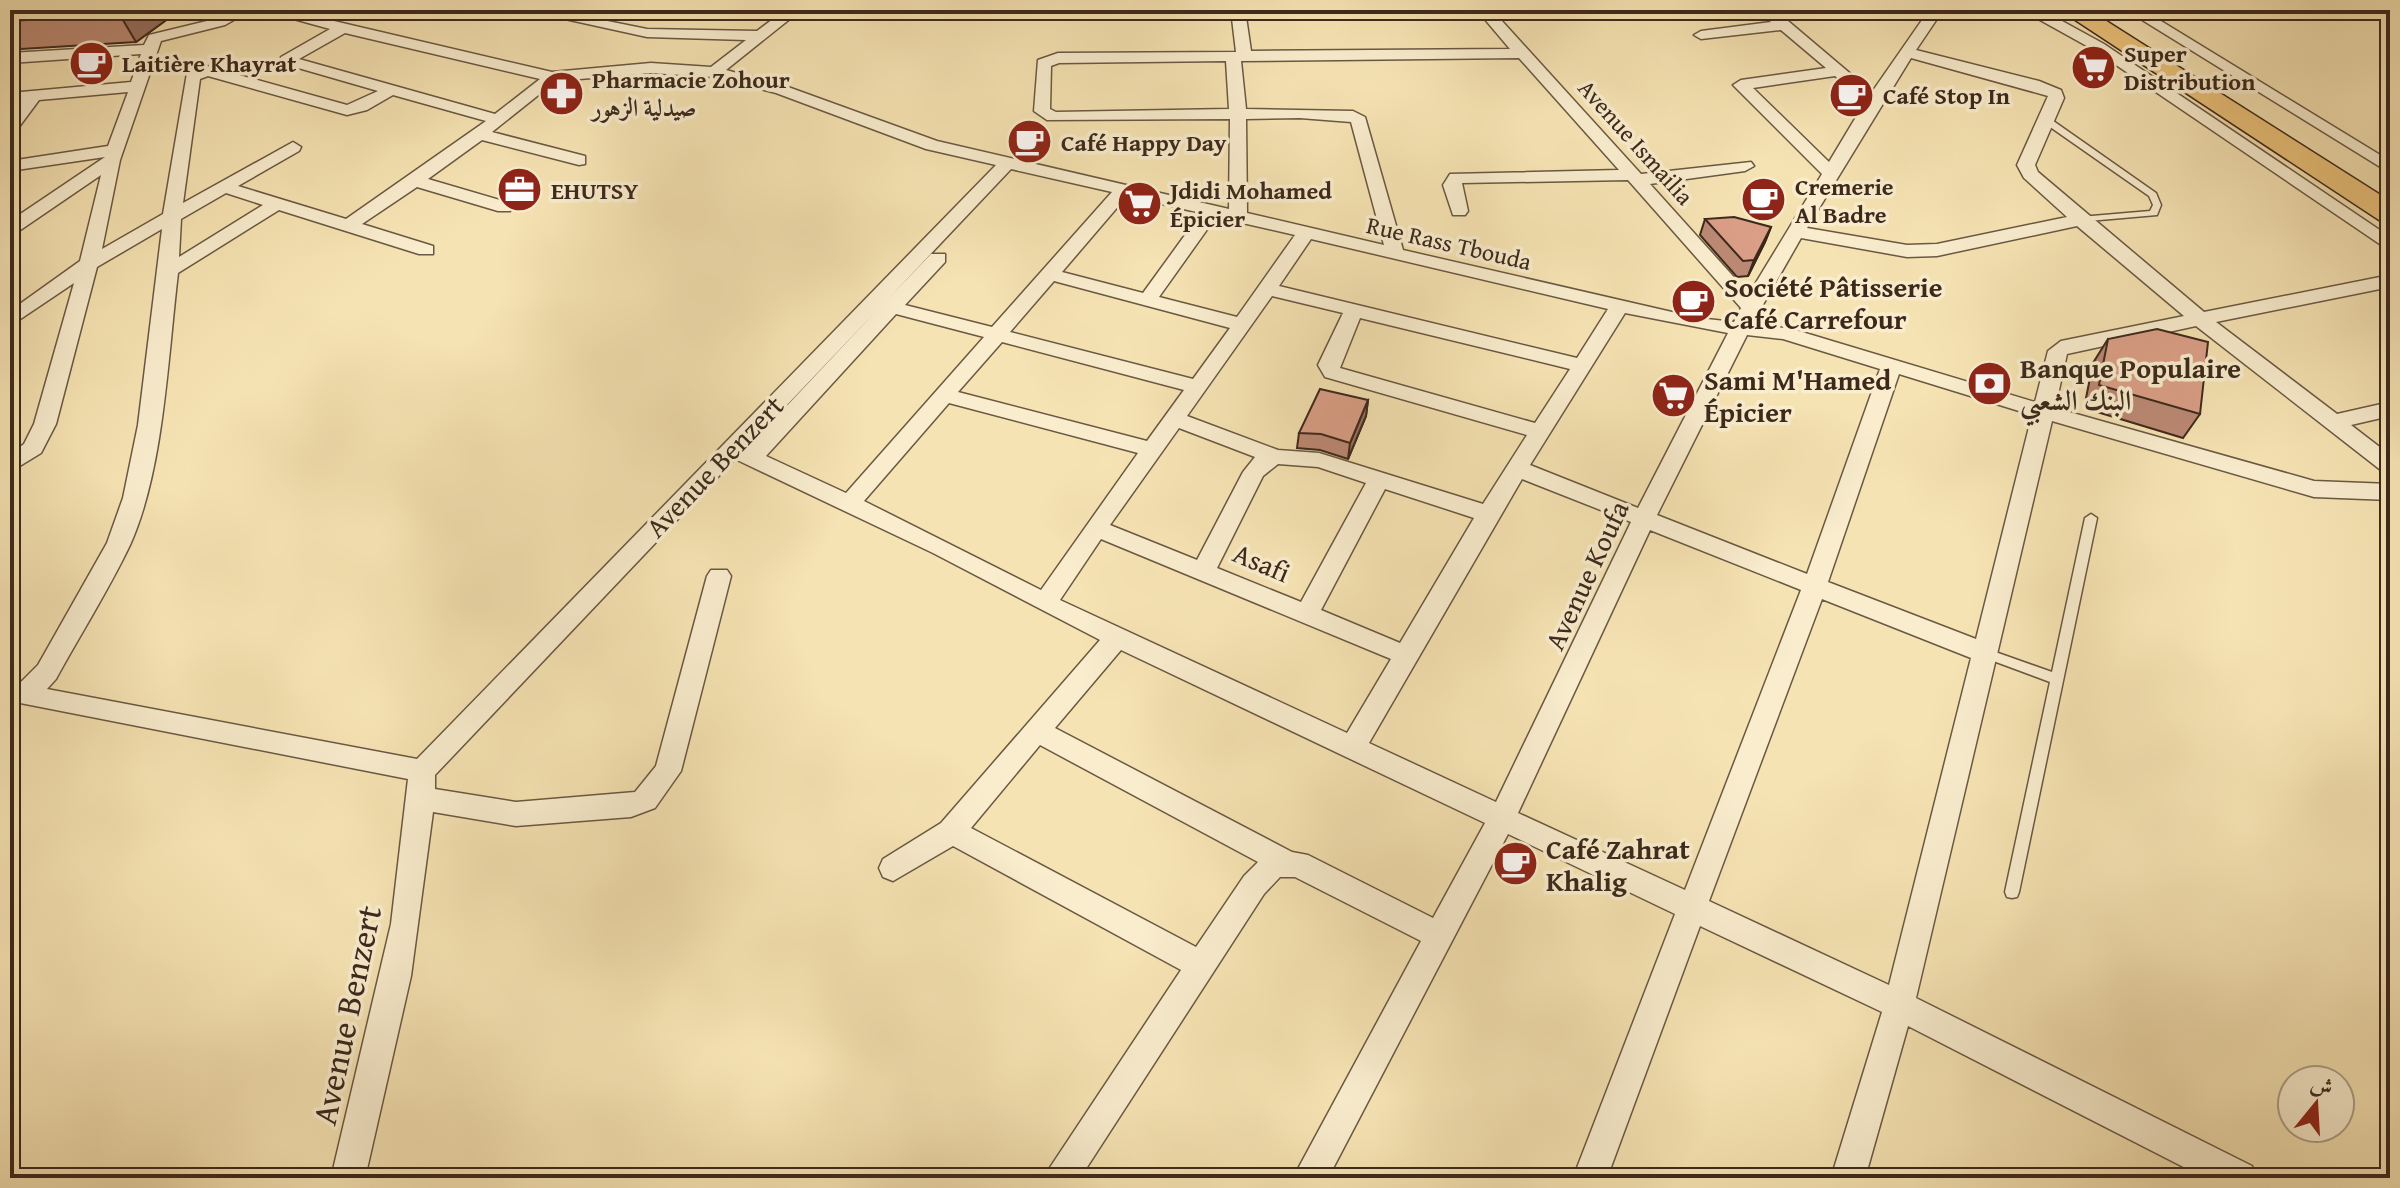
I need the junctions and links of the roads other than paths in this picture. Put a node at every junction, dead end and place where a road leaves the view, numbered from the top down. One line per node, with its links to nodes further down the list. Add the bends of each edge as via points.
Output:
1 (244, 10): 20 (street, via 220,22 160,35)
2 (268, 10): 17 (street)
3 (531, 10): 19 (street, via 647,33)
4 (794, 10): 19 (street)
5 (1195, 10): 6 (street)
6 (1223, 10)
7 (1238, 10): 23 (street)
8 (1484, 10): 21 (street, Avenue Ismailia)
9 (1766, 10): 16 (street)
10 (1936, 10): 22 (street, Avenue Koufa)
11 (2029, 10): 15 (street)
12 (2040, 10): 15 (street)
13 (2101, 10): 50 (main road)
14 (2133, 10): 44 (street)
15 (2066, 16): 55 (main road); 63 (street)
16 (1784, 25): 18 (street); 25 (street)
17 (342, 28): 27 (street); 29 (street, via 286,60)
18 (1701, 35)
19 (760, 36): 26 (street)
20 (149, 49): 24 (street); 28 (street)
21 (1523, 53): 23 (street); 46 (street, Avenue Ismailia)
22 (1908, 53): 32 (street, Avenue Koufa); 35 (street, via 2047,88 2056,98)
23 (1238, 57): 33 (street); 33 (street, via 1051,58 1043,63 1042,111 1062,119)
24 (10, 58)
25 (1839, 71): 32 (street); 45 (street, via 1741,85)
26 (714, 72): 27 (street, Rue Rass Tbouda, via 651,68); 41 (street, Rue Rass Tbouda, via 782,90 932,145)
27 (552, 77): 34 (street)
28 (138, 86): 30 (street); 39 (street)
29 (390, 90): 34 (street); 56 (street, via 347,110 207,71 195,74)
30 (34, 96): 31 (street); 36 (street)
31 (10, 98)
32 (1874, 101): 45 (street, Avenue Koufa)
33 (1238, 115): 57 (street); 65 (street, via 1345,114 1359,120)
34 (496, 119): 37 (street)
35 (2046, 120): 58 (street, via 2026,165); 58 (lane, via 2153,195 2157,205 2154,213)
36 (10, 128)
37 (479, 134): 40 (street); 47 (street)
38 (293, 147): 48 (street)
39 (113, 155): 42 (street); 60 (street); 66 (street)
40 (579, 160)
41 (1017, 165): 49 (street, Rue Rass Tbouda); 72 (street, Avenue Benzert)
42 (10, 166)
43 (1745, 166): 46 (street)
44 (2390, 168)
45 (1831, 173): 61 (street, Avenue Koufa)
46 (1635, 178): 54 (street, via 1456,178 1452,185); 75 (street, Avenue Ismailia)
47 (416, 181): 52 (street); 59 (street)
48 (225, 187): 51 (street); 56 (street)
49 (1123, 190): 53 (street, Rue Rass Tbouda); 68 (street)
50 (2390, 193)
51 (276, 204): 59 (street); 67 (street)
52 (504, 207)
53 (1213, 209): 57 (street, Rue Rass Tbouda); 71 (street)
54 (1459, 211)
55 (2390, 214)
56 (172, 215): 66 (street); 67 (street)
57 (1238, 215): 62 (street, Rue Rass Tbouda)
58 (2080, 220): 61 (street, via 1937,250 1907,251); 76 (street)
59 (346, 227): 64 (street)
60 (10, 229)
61 (1796, 232): 75 (street, Avenue Koufa)
62 (1306, 233): 65 (street, Rue Rass Tbouda); 70 (street)
63 (2390, 245)
64 (426, 250)
65 (1396, 256): 73 (street, Rue Rass Tbouda)
66 (87, 265): 77 (street); 92 (street, via 39,440)
67 (169, 271): 111 (street, via 142,462 119,543 47,672)
68 (1049, 274): 71 (street); 79 (street)
69 (2390, 281): 76 (street)
70 (1268, 289): 74 (street); 78 (street)
71 (1147, 300): 78 (street)
72 (882, 305): 79 (street); 90 (street, Avenue Benzert)
73 (1620, 306): 75 (street, Rue Rass Tbouda, via 1698,324); 81 (street)
74 (1354, 310): 81 (street); 88 (street, via 1330,355 1332,372)
75 (1746, 317): 80 (street, Rue Rass Tbouda); 100 (street, Avenue Koufa)
76 (2201, 318): 85 (street, via 2068,345 2058,351); 87 (street)
77 (10, 320)
78 (1243, 325): 82 (street)
79 (996, 336): 82 (street); 83 (street)
80 (1892, 365): 85 (street, Rue Rass Tbouda); 104 (street)
81 (1582, 366): 88 (street)
82 (1195, 386): 86 (street)
83 (946, 396): 89 (street); 97 (street)
84 (2390, 409): 87 (street)
85 (2044, 412): 96 (street, Rue Rass Tbouda, via 2314,489); 108 (street)
86 (1172, 418): 89 (street); 91 (street)
87 (2334, 422): 93 (street)
88 (1540, 432): 94 (street)
89 (1151, 449): 101 (street)
90 (741, 453): 97 (street); 114 (street, Avenue Benzert)
91 (1276, 457): 95 (street, via 1319,460); 102 (street, via 1254,472)
92 (10, 465)
93 (2390, 466)
94 (1518, 469): 98 (street); 100 (street)
95 (1379, 479): 98 (street); 106 (street)
96 (2390, 492)
97 (850, 503): 105 (street)
98 (1488, 514): 109 (street)
99 (2091, 518): 110 (lane)
100 (1644, 519): 104 (street); 116 (street, Avenue Koufa)
101 (1095, 528): 102 (street, Asafi); 105 (street)
102 (1204, 570): 106 (street, Asafi)
103 (719, 576): 115 (street, via 668,771 645,800 516,814)
104 (1814, 587): 108 (street); 121 (street)
105 (1045, 603): 107 (street)
106 (1307, 614): 109 (street, Asafi)
107 (1117, 637): 112 (street); 113 (street)
108 (1984, 653): 110 (lane); 124 (street)
109 (1403, 654): 113 (street)
110 (2057, 679): 120 (lane)
111 (18, 693): 114 (street)
112 (1036, 730): 117 (street); 118 (street)
113 (1352, 748): 116 (street)
114 (422, 771): 115 (street, Avenue Benzert)
115 (421, 798): 125 (street, Avenue Benzert, via 417,847 376,1066)
116 (1502, 818): 121 (street); 122 (street, Avenue Koufa)
117 (951, 831): 119 (street); 123 (street)
118 (1285, 862): 122 (street); 123 (street, via 1265,871)
119 (893, 868)
120 (2012, 892)
121 (1692, 908): 124 (street); 128 (street)
122 (1439, 936): 127 (street, Avenue Koufa)
123 (1201, 965): 126 (street)
124 (1899, 1005): 129 (street); 130 (street)
125 (348, 1178)
126 (1060, 1178)
127 (1310, 1178)
128 (1590, 1178)
129 (1848, 1178)
130 (2240, 1178)

